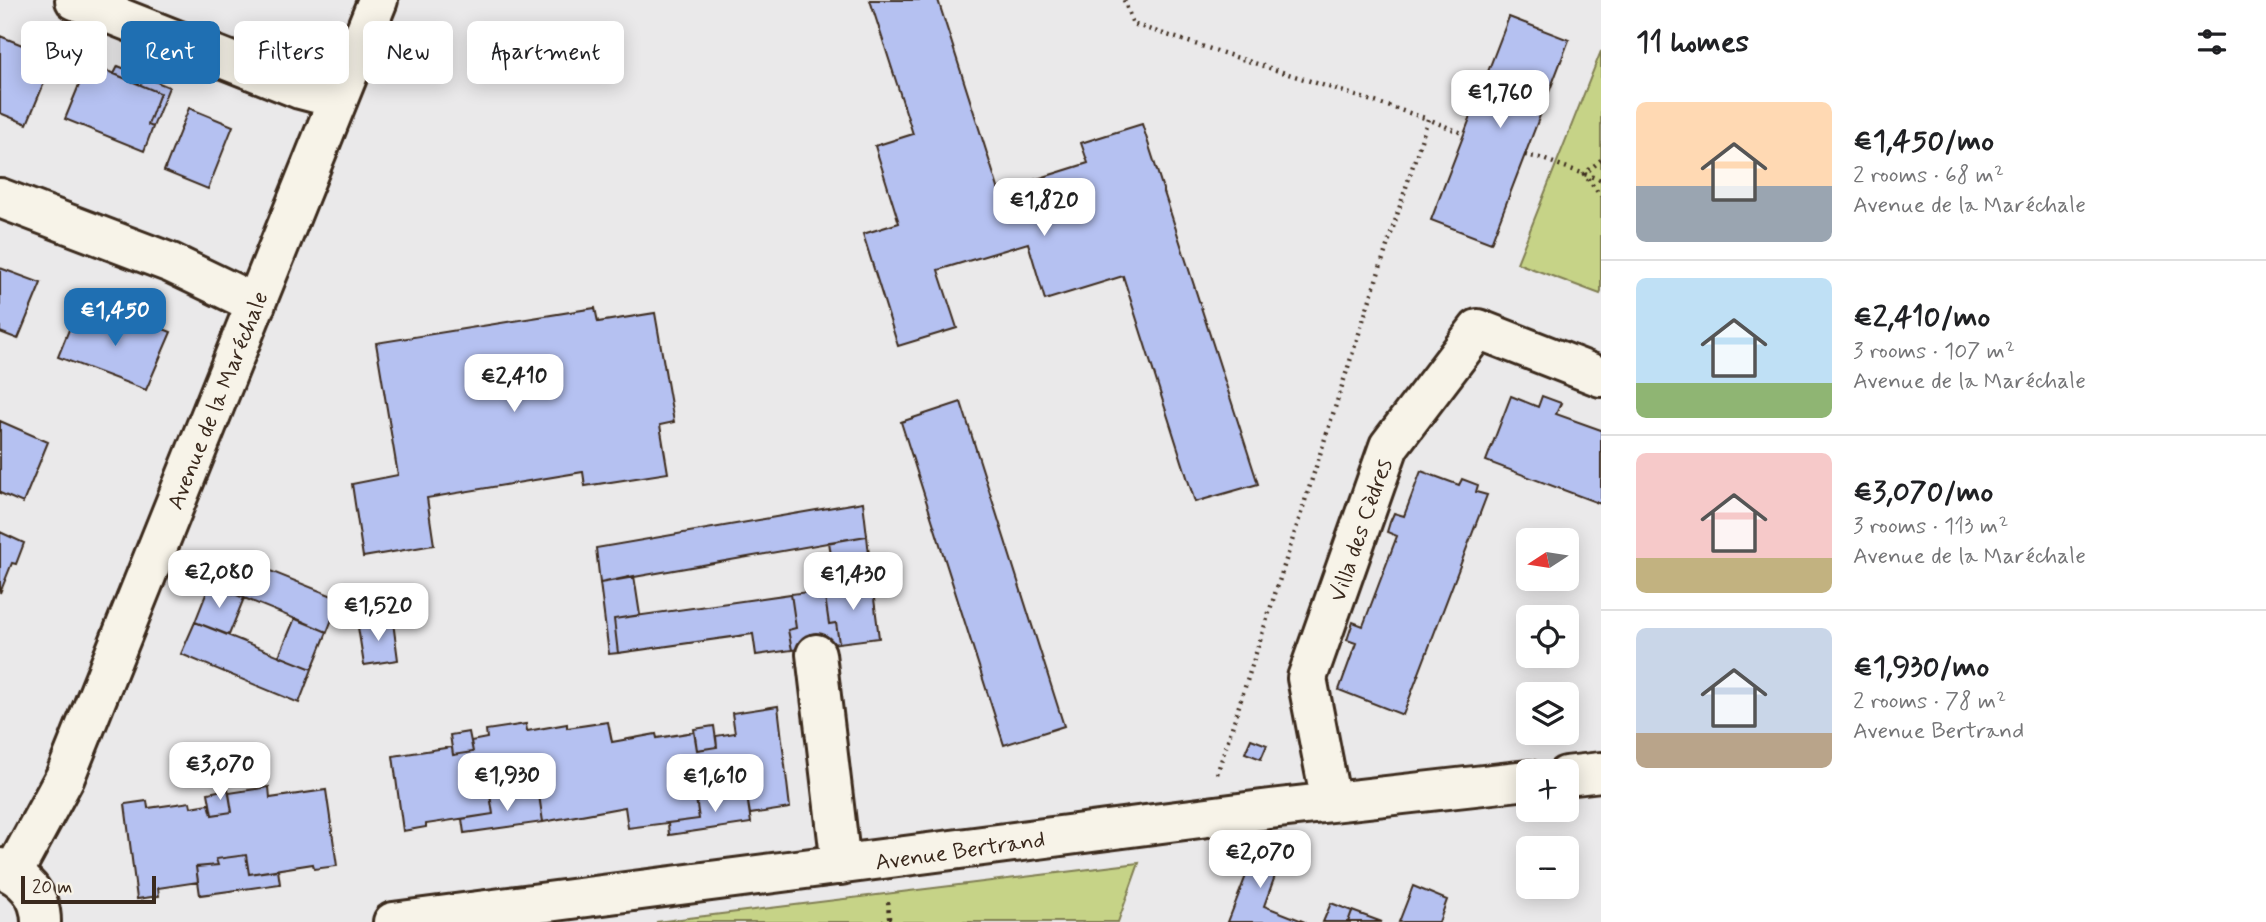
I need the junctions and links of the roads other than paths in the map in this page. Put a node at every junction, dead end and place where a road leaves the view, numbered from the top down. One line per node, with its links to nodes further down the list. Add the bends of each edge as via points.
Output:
1 (75, 0): 3 (street, via 300,89)
2 (378, 0): 3 (street, Avenue de la Maréchale)
3 (338, 99): 5 (street, Avenue de la Maréchale)
4 (0, 198): 5 (street, via 171,263)
5 (256, 304): 13 (street, Avenue de la Maréchale, via 65,777)
6 (1601, 377): 11 (street, Villa des Cèdres, via 1478,329 1389,446 1307,678)
7 (816, 654): 12 (street)
8 (1601, 772): 9 (street)
9 (1579, 775)
10 (1516, 781): 11 (street, Avenue Bertrand)
11 (1331, 802): 12 (street, Avenue Bertrand)
12 (841, 865): 15 (street, Avenue Bertrand)
13 (6, 871): 14 (street, via 27,884)
14 (41, 922)
15 (393, 922)

